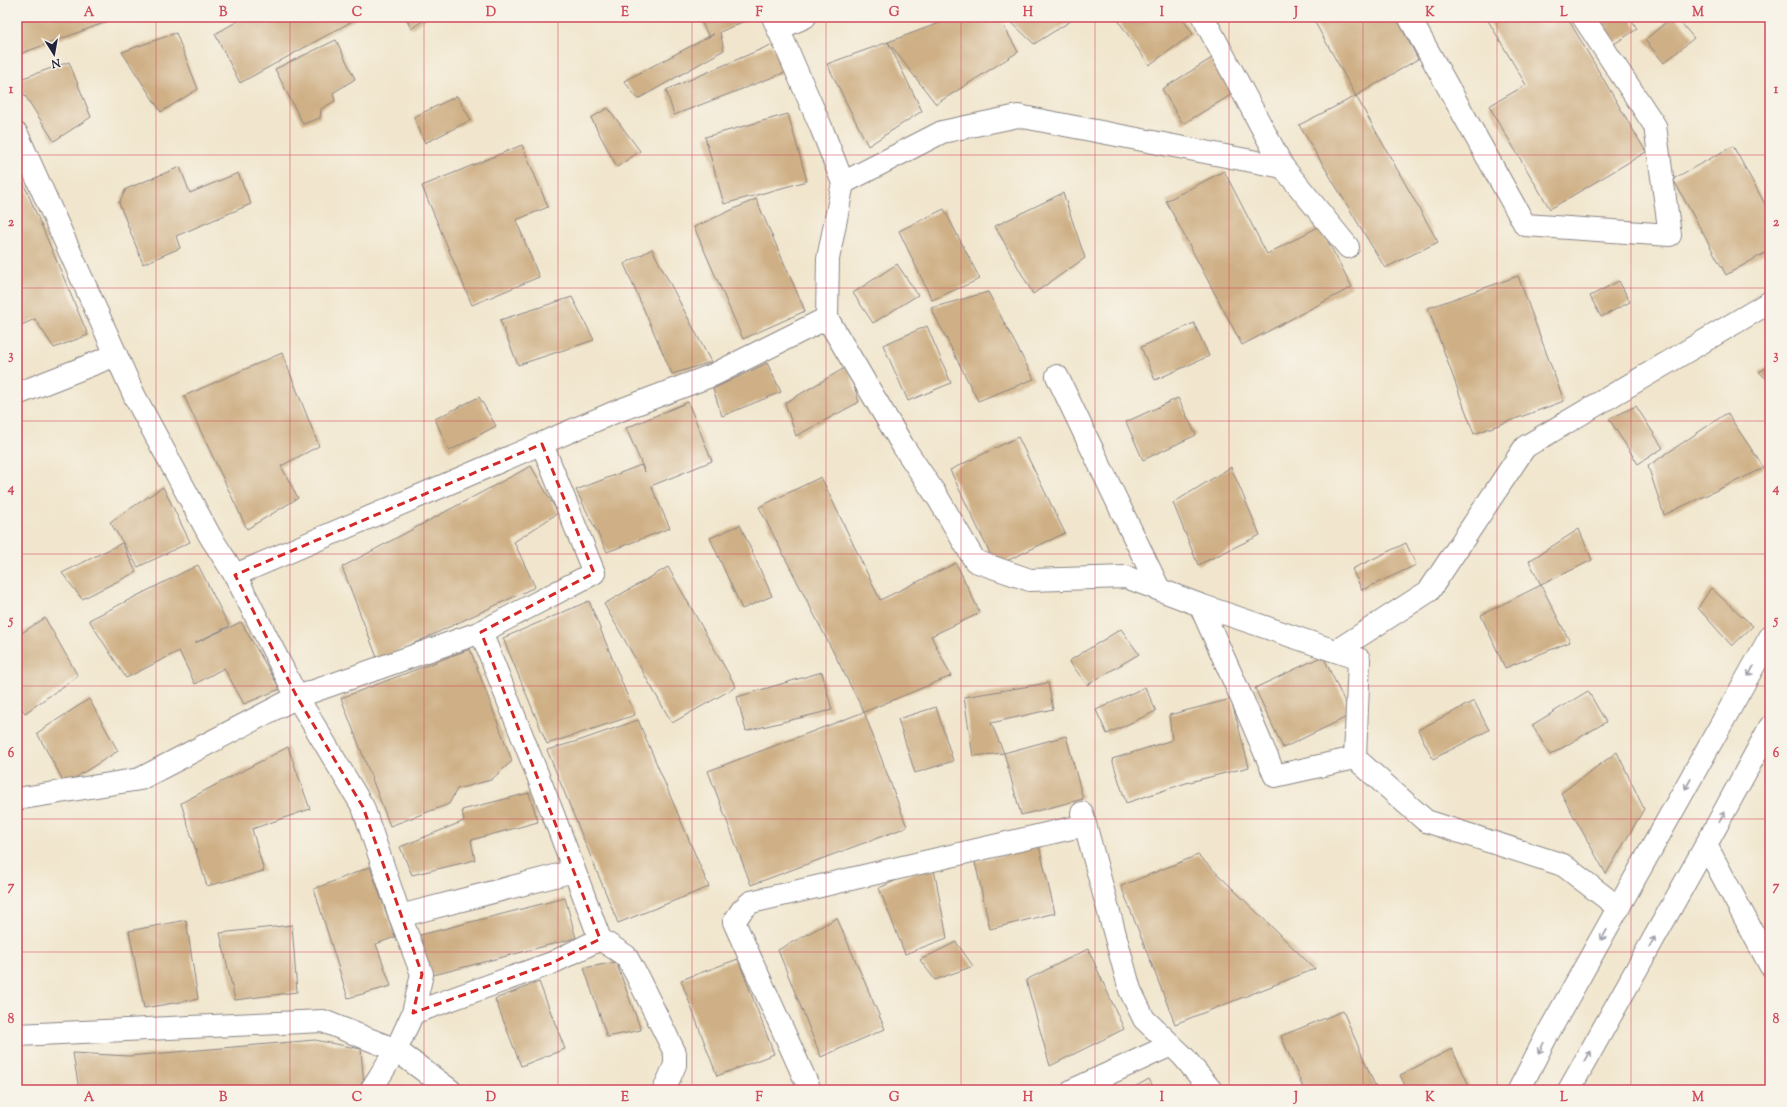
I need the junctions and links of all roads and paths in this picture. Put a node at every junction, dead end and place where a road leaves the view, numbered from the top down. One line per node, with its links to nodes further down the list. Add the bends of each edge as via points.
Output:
1 (805, 17): 5 (street)
2 (1203, 17): 7 (street)
3 (1409, 17): 4 (street, via 1525,225 1670,235 1655,126)
4 (1583, 17)
5 (775, 23): 8 (street)
6 (17, 134): 12 (street)
7 (1283, 167): 8 (street, via 1018,116 942,132); 9 (street)
8 (843, 183): 11 (street, via 828,259)
9 (1348, 247)
10 (1770, 302): 21 (street, via 1525,447 1429,591)
11 (827, 318): 15 (street, via 713,375 615,412); 17 (street, via 975,561 1030,580 1126,577)
12 (116, 354): 14 (street); 16 (street, via 135,397 210,536)
13 (1057, 376): 17 (street)
14 (17, 394)
15 (542, 444): 16 (street); 19 (street, via 594,573)
16 (235, 575): 22 (street)
17 (1159, 589): 18 (street)
18 (1200, 606): 21 (street); 24 (street, via 1275,776)
19 (481, 632): 22 (street); 27 (street)
20 (1770, 637): 28 (street, one-way to 28)
21 (1336, 651): 24 (street, via 1358,659)
22 (297, 697): 25 (street, via 140,779); 29 (street, via 363,807)
23 (1770, 727): 26 (street, one-way to 23)
24 (1355, 758): 28 (street, via 1426,822 1564,865)
25 (17, 799)
26 (1706, 845): 31 (street); 43 (street, one-way to 26)
27 (574, 871): 29 (street); 30 (street)
28 (1619, 908): 42 (street, one-way to 42)
29 (400, 916): 32 (street, via 422,974)
30 (600, 939): 32 (street, via 552,963); 38 (street, via 626,956 675,1053 675,1065)
31 (1770, 965)
32 (413, 1013): 35 (street)
33 (17, 1035): 35 (street, via 323,1021)
34 (1171, 1045): 39 (street, via 1144,1019 1130,990 1084,819 751,902 742,910 734,922); 40 (street); 41 (street)
35 (396, 1050): 36 (street); 37 (street)
36 (371, 1090)
37 (450, 1090)
38 (664, 1090)
39 (810, 1090)
40 (1073, 1090)
41 (1211, 1090)
42 (1519, 1090)
43 (1569, 1090)

